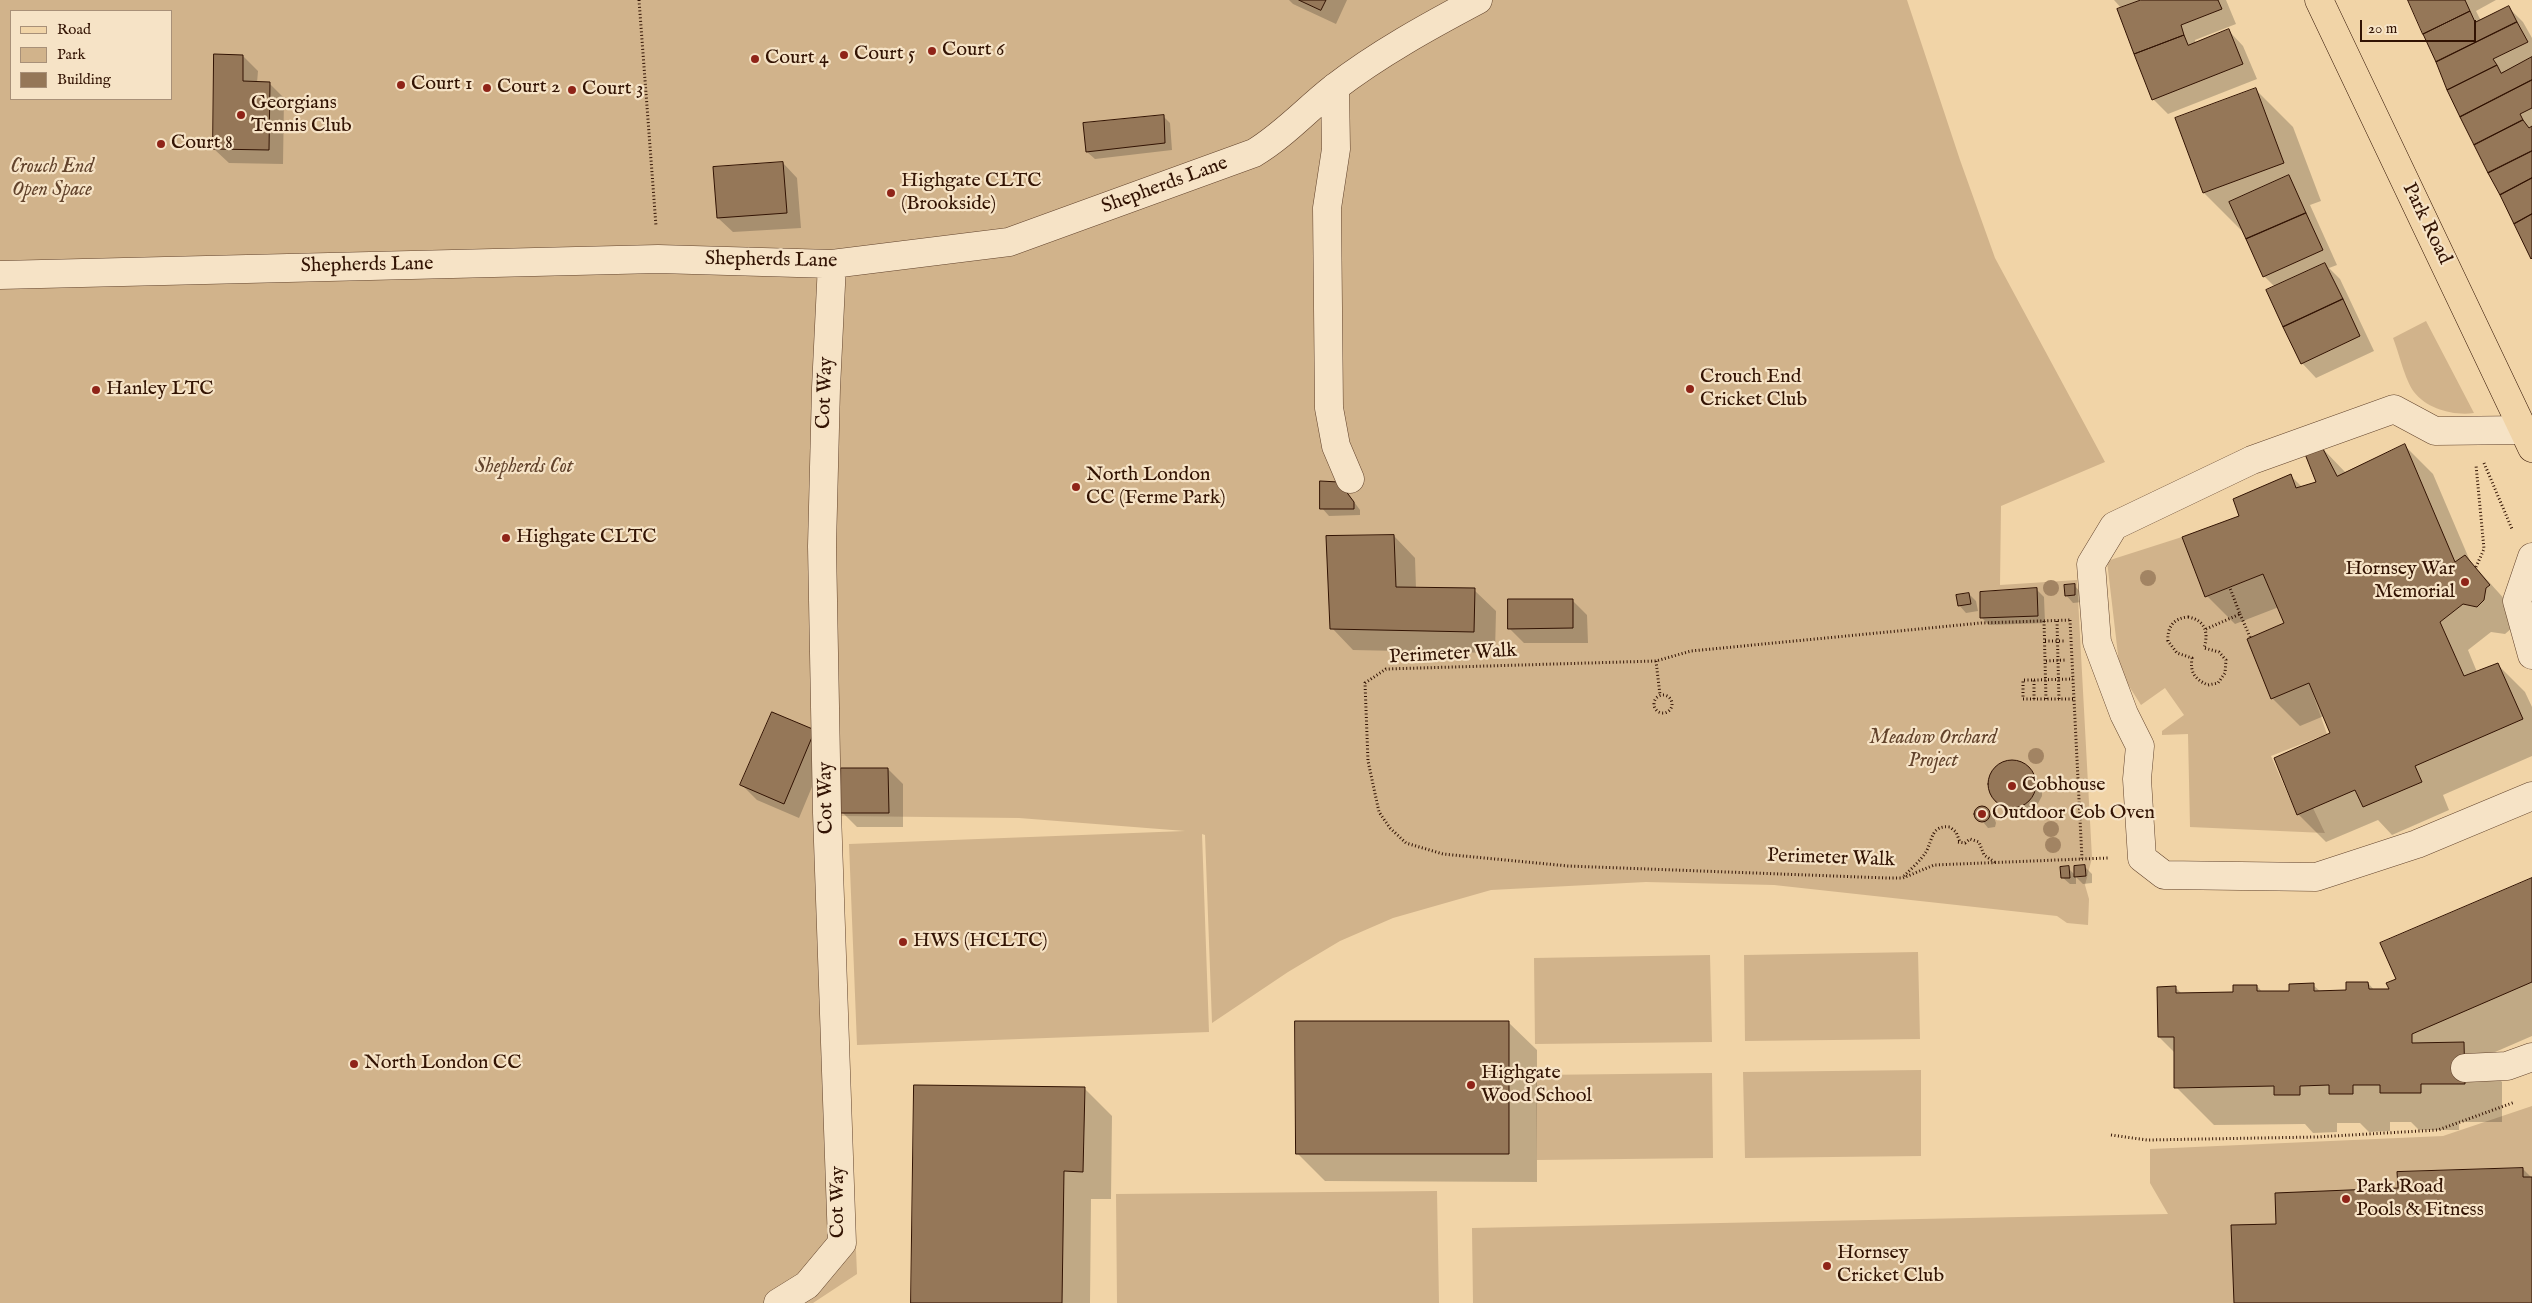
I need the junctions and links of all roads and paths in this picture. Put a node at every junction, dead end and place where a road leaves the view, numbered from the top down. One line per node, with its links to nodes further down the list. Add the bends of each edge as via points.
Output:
1 (639, 0): 5 (path)
2 (1478, 0): 4 (lane, Shepherds Lane, via 1373,60)
3 (2319, 0): 8 (main road, Park Road)
4 (1335, 87): 6 (lane, Shepherds Lane, via 1273,142 1254,153 1052,227 1008,242); 9 (lane, via 1336,149 1328,208 1328,408 1336,446)
5 (658, 259): 6 (lane, Shepherds Lane); 7 (lane, Shepherds Lane)
6 (832, 264): 43 (lane, Cot Way, via 822,546 827,813 842,1243 807,1285)
7 (0, 275)
8 (2527, 428): 36 (lane, via 2435,431 2394,409 2252,460 2114,526 2092,564 2097,642 2124,714 2140,746 2137,779 2142,858 2164,875 2316,877 2417,844)
9 (1350, 479)
10 (2519, 527): 12 (path, via 2513,530 2483,461 2475,465 2484,549)
11 (2532, 558): 22 (lane, via 2517,601)
12 (2476, 567)
13 (2230, 588): 14 (path)
14 (2240, 614): 17 (path); 18 (path)
15 (2044, 621): 16 (path, Perimeter Walk); 19 (path); 25 (path, Perimeter Walk, via 1971,624 1691,651)
16 (2056, 621): 20 (path); 21 (path, Perimeter Walk, via 2070,620)
17 (2206, 629): 17 (path, via 2195,618 2180,618 2170,628 2168,636 2172,649 2192,658 2192,672 2200,682 2218,683 2226,666 2222,654 2204,648)
18 (2250, 638)
19 (2045, 641): 20 (path); 26 (path)
20 (2057, 641): 21 (path); 23 (path)
21 (2072, 641): 24 (path, Perimeter Walk)
22 (2532, 656)
23 (2058, 660): 24 (path); 26 (path); 27 (path)
24 (2073, 660): 28 (path, Perimeter Walk)
25 (1656, 661): 31 (path); 38 (path, Perimeter Walk, via 1386,669 1365,683 1368,761 1379,812 1406,843 1443,854 1568,866)
26 (2046, 661): 30 (path)
27 (2058, 679): 28 (path); 30 (path); 35 (path)
28 (2073, 679): 34 (path, Perimeter Walk)
29 (2034, 680): 30 (path); 32 (path); 32 (path, via 2022,680 2023,700)
30 (2046, 680): 33 (path)
31 (1660, 695): 31 (path, via 1671,698 1672,703 1672,708 1663,714 1654,708 1655,698)
32 (2034, 699): 33 (path)
33 (2046, 699): 35 (path)
34 (2074, 699): 35 (path); 37 (path, Perimeter Walk, via 2082,859)
35 (2059, 700)
36 (2532, 796)
37 (1997, 863): 38 (path, Perimeter Walk, via 1934,865); 38 (path, via 1984,855 1979,842 1970,839 1965,843 1959,842 1956,832 1944,826 1932,834 1923,856)
38 (1903, 878)
39 (2532, 1057): 40 (lane, via 2507,1066)
40 (2465, 1068)
41 (2523, 1099): 42 (path, via 2438,1130 2177,1140)
42 (2111, 1135)
43 (778, 1303)

